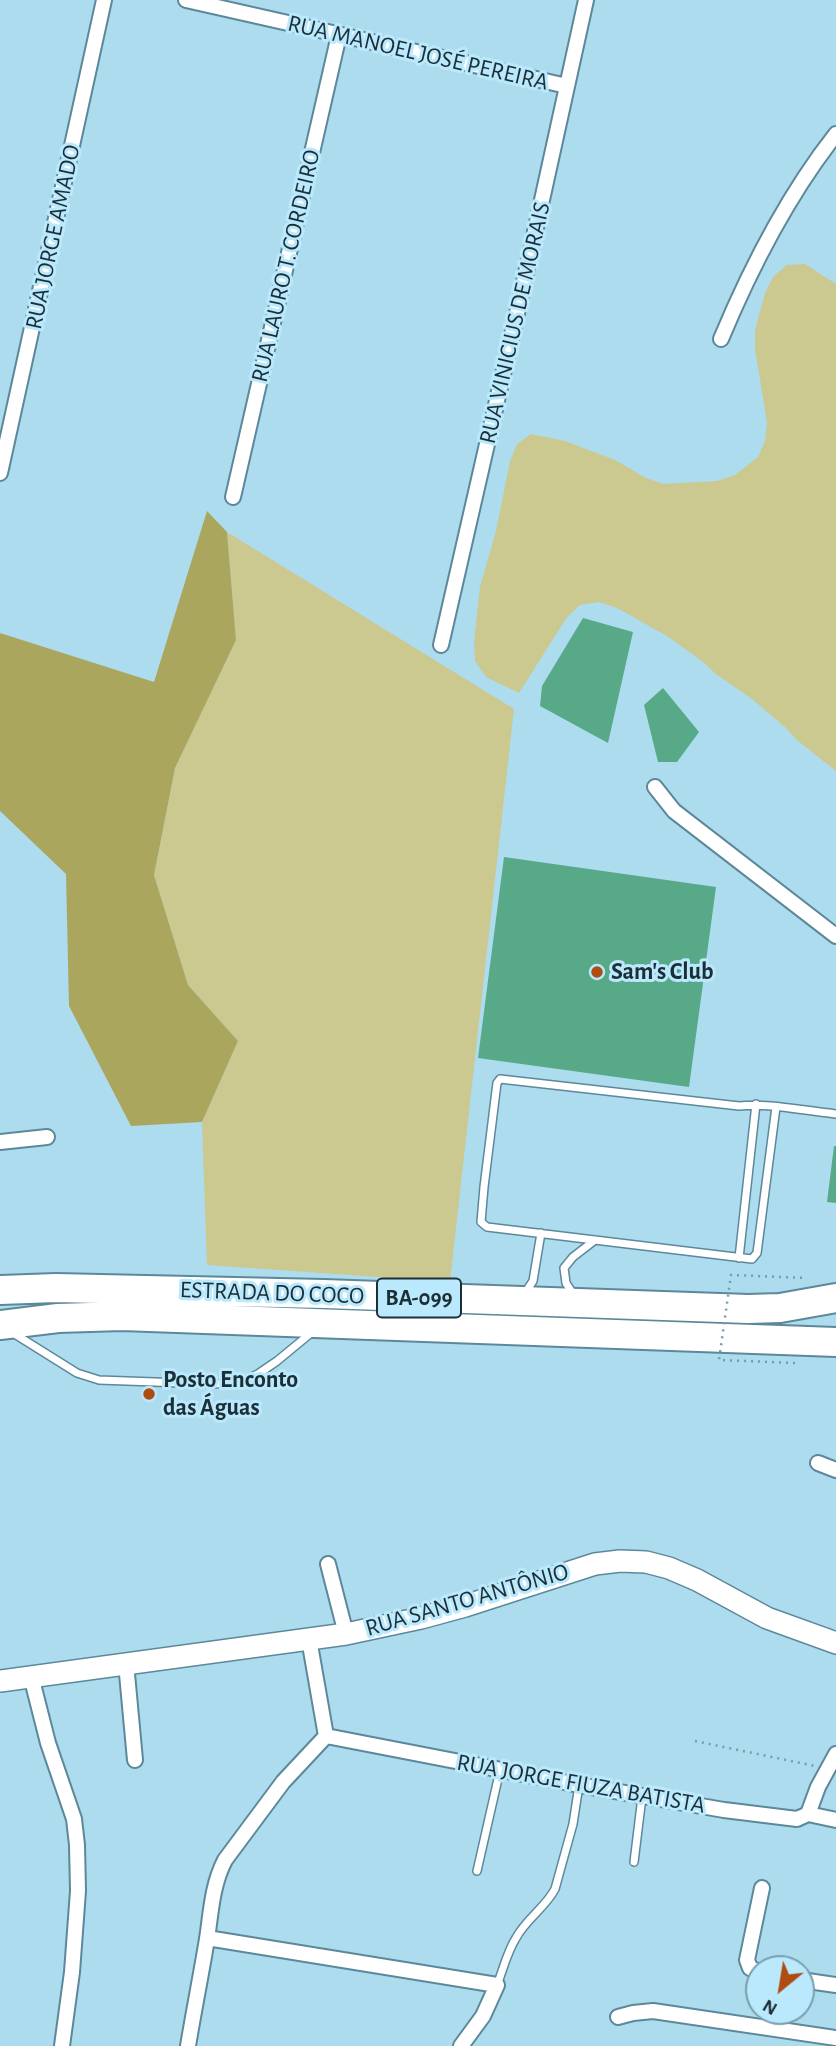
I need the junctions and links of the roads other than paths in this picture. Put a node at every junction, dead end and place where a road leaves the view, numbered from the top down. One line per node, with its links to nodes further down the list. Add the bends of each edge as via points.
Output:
1 (104, 0): 8 (street, RUA JORGE AMADO)
2 (186, 0): 4 (street, RUA MANOEL JOSÉ PEREIRA)
3 (586, 0): 5 (street, RUA VINICIUS DE MORAIS)
4 (338, 36): 5 (street, RUA MANOEL JOSÉ PEREIRA); 9 (street, RUA LAURO T. CORDEIRO)
5 (567, 86): 10 (street, RUA VINICIUS DE MORAIS)
6 (836, 134): 7 (street, via 768,241)
7 (721, 339)
8 (0, 473)
9 (233, 497)
10 (441, 645)
11 (655, 787): 12 (street, via 674,811)
12 (836, 936)
13 (756, 1104): 14 (lane); 18 (lane); 24 (lane, via 739,1106 500,1079 481,1222 487,1227)
14 (776, 1107): 15 (lane); 19 (lane)
15 (836, 1114)
16 (47, 1137): 17 (street)
17 (0, 1142)
18 (752, 1147): 19 (lane); 20 (lane)
19 (770, 1150): 21 (lane)
20 (748, 1183): 21 (lane); 22 (lane)
21 (765, 1185): 23 (lane)
22 (743, 1219): 23 (lane); 26 (lane)
23 (761, 1221): 26 (lane, via 755,1256)
24 (541, 1233): 25 (lane); 29 (lane, via 533,1282)
25 (595, 1240): 26 (lane); 30 (lane, via 564,1268 566,1283)
26 (739, 1258)
27 (0, 1290): 29 (highway, ESTRADA DO COCO / BA-099, via 124,1289)
28 (836, 1298): 30 (highway, ESTRADA DO COCO / BA-099, via 748,1310)
29 (518, 1301): 30 (highway, ESTRADA DO COCO / BA-099)
30 (579, 1303)
31 (322, 1324): 32 (highway, ESTRADA DO COCO / BA-099, via 122,1316); 32 (lane, via 258,1374 238,1383 210,1384 99,1380 67,1368); 33 (highway, ESTRADA DO COCO / BA-099)
32 (0, 1325)
33 (836, 1342)
34 (818, 1463): 35 (street)
35 (836, 1470)
36 (328, 1564): 37 (street)
37 (346, 1634): 38 (street, RUA SANTO ANTÔNIO); 39 (street, RUA SANTO ANTÔNIO, via 421,1618 594,1564 620,1561 669,1568 766,1618)
38 (309, 1639): 40 (street, RUA SANTO ANTÔNIO); 43 (street)
39 (836, 1643)
40 (126, 1663): 41 (street, RUA SANTO ANTÔNIO); 45 (street)
41 (31, 1676): 42 (street, RUA SANTO ANTÔNIO); 61 (street, via 74,1819 77,1845 72,1972)
42 (0, 1681)
43 (326, 1736): 46 (street, RUA JORGE FIUZA BATISTA); 54 (street, via 283,1782 225,1860 213,1893)
44 (836, 1754): 49 (street)
45 (135, 1760)
46 (500, 1770): 47 (street, RUA JORGE FIUZA BATISTA); 52 (lane)
47 (579, 1785): 48 (street, RUA JORGE FIUZA BATISTA); 58 (lane, via 555,1889 515,1938)
48 (643, 1795): 49 (street, RUA JORGE FIUZA BATISTA, via 797,1819); 51 (lane)
49 (808, 1814): 50 (street, RUA JORGE FIUZA BATISTA)
50 (836, 1821)
51 (634, 1862)
52 (477, 1871)
53 (762, 1888): 55 (street)
54 (207, 1938): 58 (street); 62 (street)
55 (748, 1955)
56 (815, 1982): 57 (street)
57 (836, 1985)
58 (497, 1986): 63 (street)
59 (618, 2017): 60 (street, via 653,2011)
60 (836, 2038)
61 (62, 2046)
62 (188, 2046)
63 (461, 2046)

